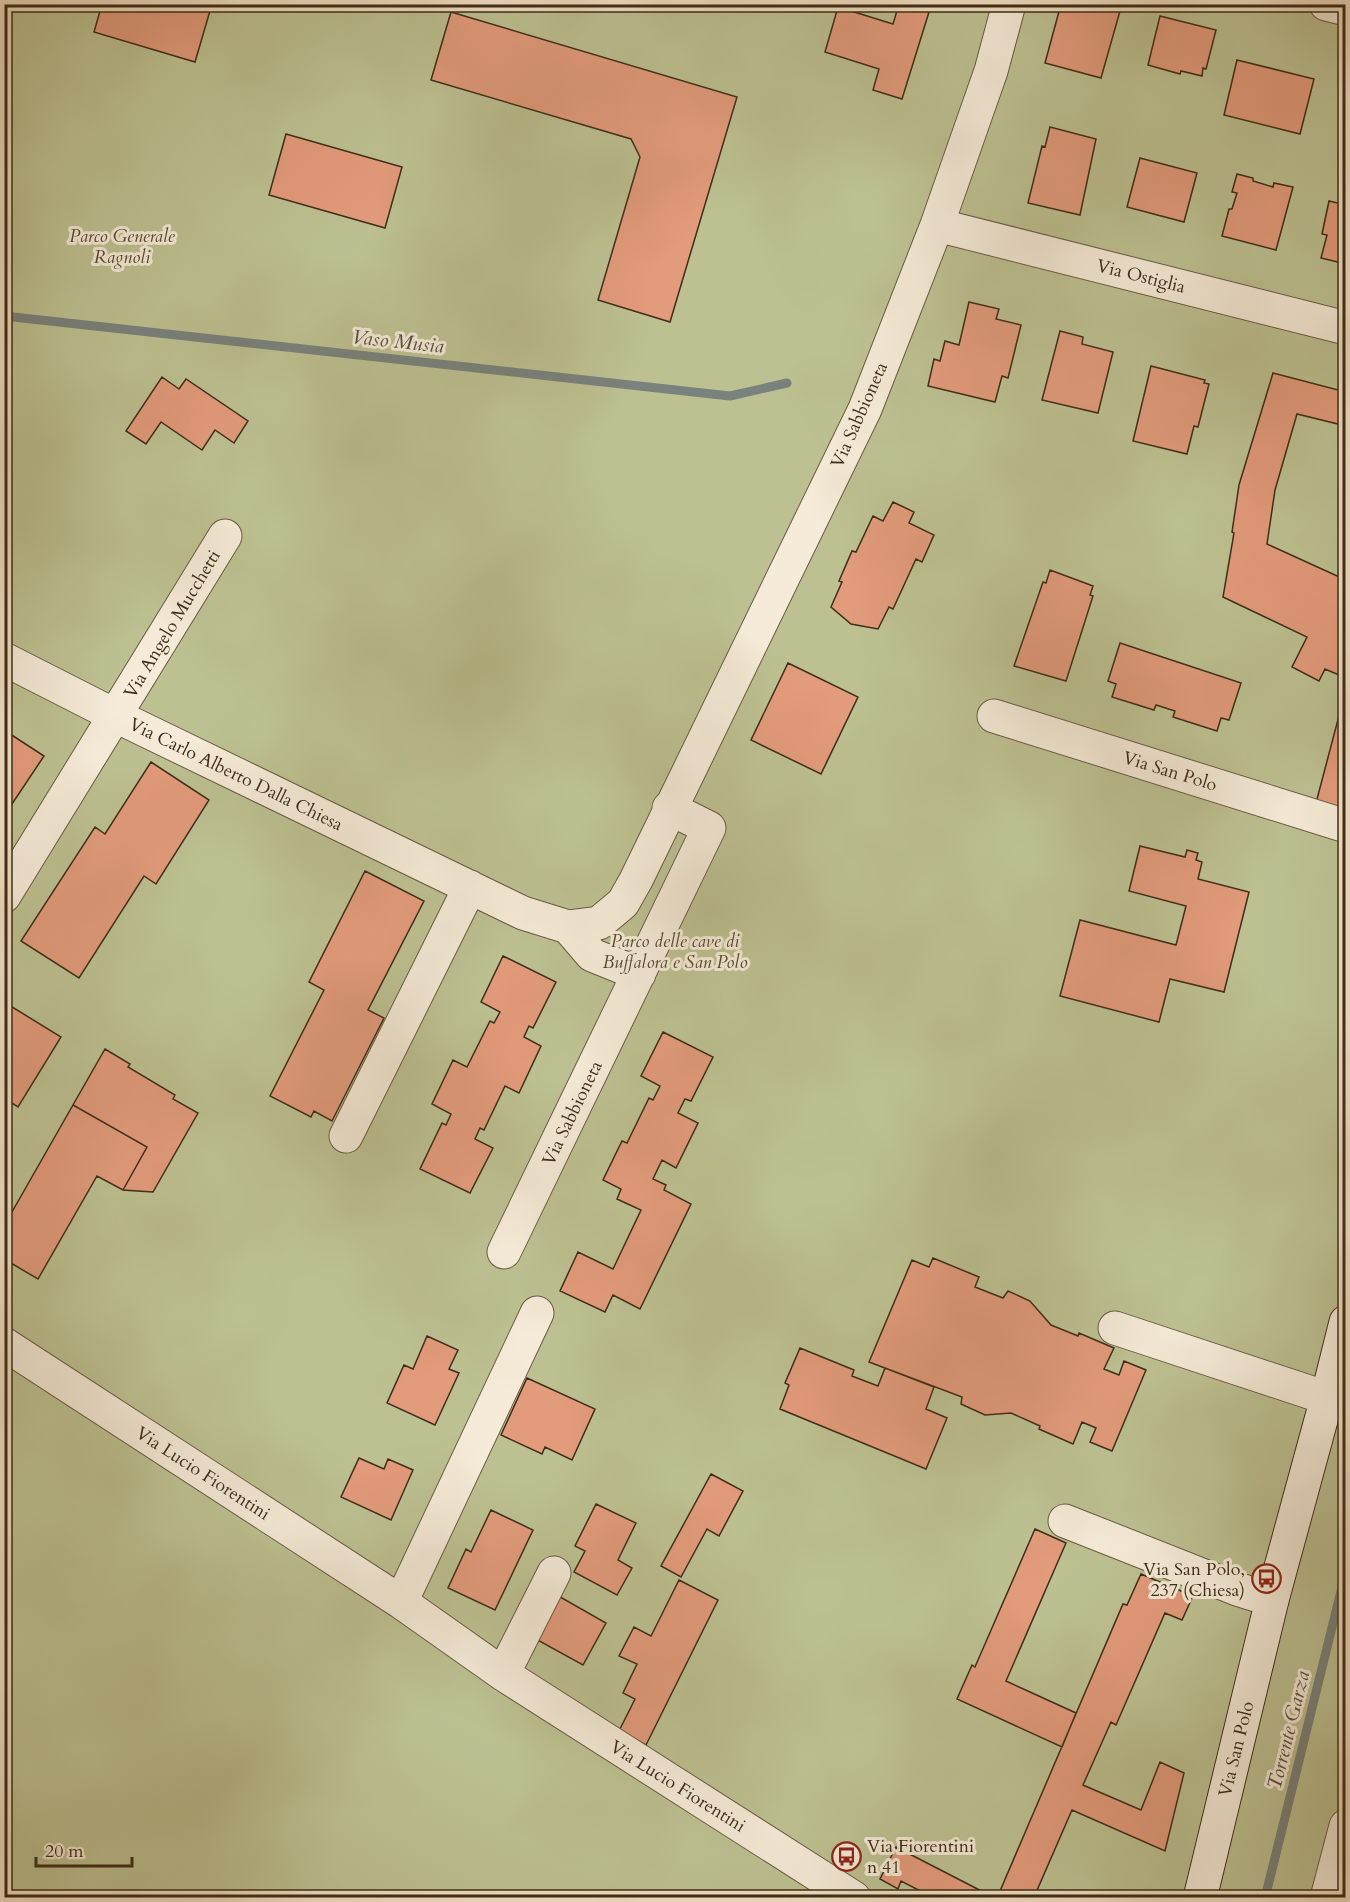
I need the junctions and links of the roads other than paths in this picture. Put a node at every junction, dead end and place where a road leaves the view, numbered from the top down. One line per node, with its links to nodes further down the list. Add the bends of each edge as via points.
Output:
1 (1009, 4): 4 (street, Via Sabbioneta, via 991,71)
2 (1326, 4): 3 (street)
3 (1346, 9)
4 (937, 225): 5 (street, Via Ostiglia); 10 (street, Via Sabbioneta, via 865,409)
5 (1346, 328)
6 (225, 536): 8 (street, Via Angelo Mucchetti)
7 (4, 659): 8 (street, Via Carlo Alberto Dalla Chiesa)
8 (116, 716): 12 (street, Via Carlo Alberto Dalla Chiesa); 13 (street, Via Angelo Mucchetti)
9 (994, 716): 11 (street, Via San Polo)
10 (669, 808): 14 (street, Via Sabbioneta); 16 (street, Via Sabbioneta, via 709,828)
11 (1346, 826)
12 (470, 887): 15 (street, Via Carlo Alberto Dalla Chiesa, via 523,913); 17 (street)
13 (4, 896)
14 (623, 903): 15 (street, Via Carlo Alberto Dalla Chiesa, via 599,923)
15 (568, 927): 16 (street, via 592,955)
16 (639, 974): 18 (street, Via Sabbioneta)
17 (346, 1136)
18 (504, 1252)
19 (537, 1313): 27 (street)
20 (1346, 1322): 23 (street, Via San Polo)
21 (1115, 1328): 23 (street)
22 (4, 1344): 27 (street, Via Lucio Fiorentini)
23 (1327, 1398): 26 (street, Via San Polo)
24 (1065, 1521): 26 (street)
25 (554, 1573): 28 (street)
26 (1272, 1600): 31 (street, Via San Polo)
27 (401, 1602): 28 (street, Via Lucio Fiorentini)
28 (503, 1674): 30 (street, Via Lucio Fiorentini)
29 (1346, 1826): 32 (street)
30 (854, 1898)
31 (1200, 1898)
32 (1327, 1898)

